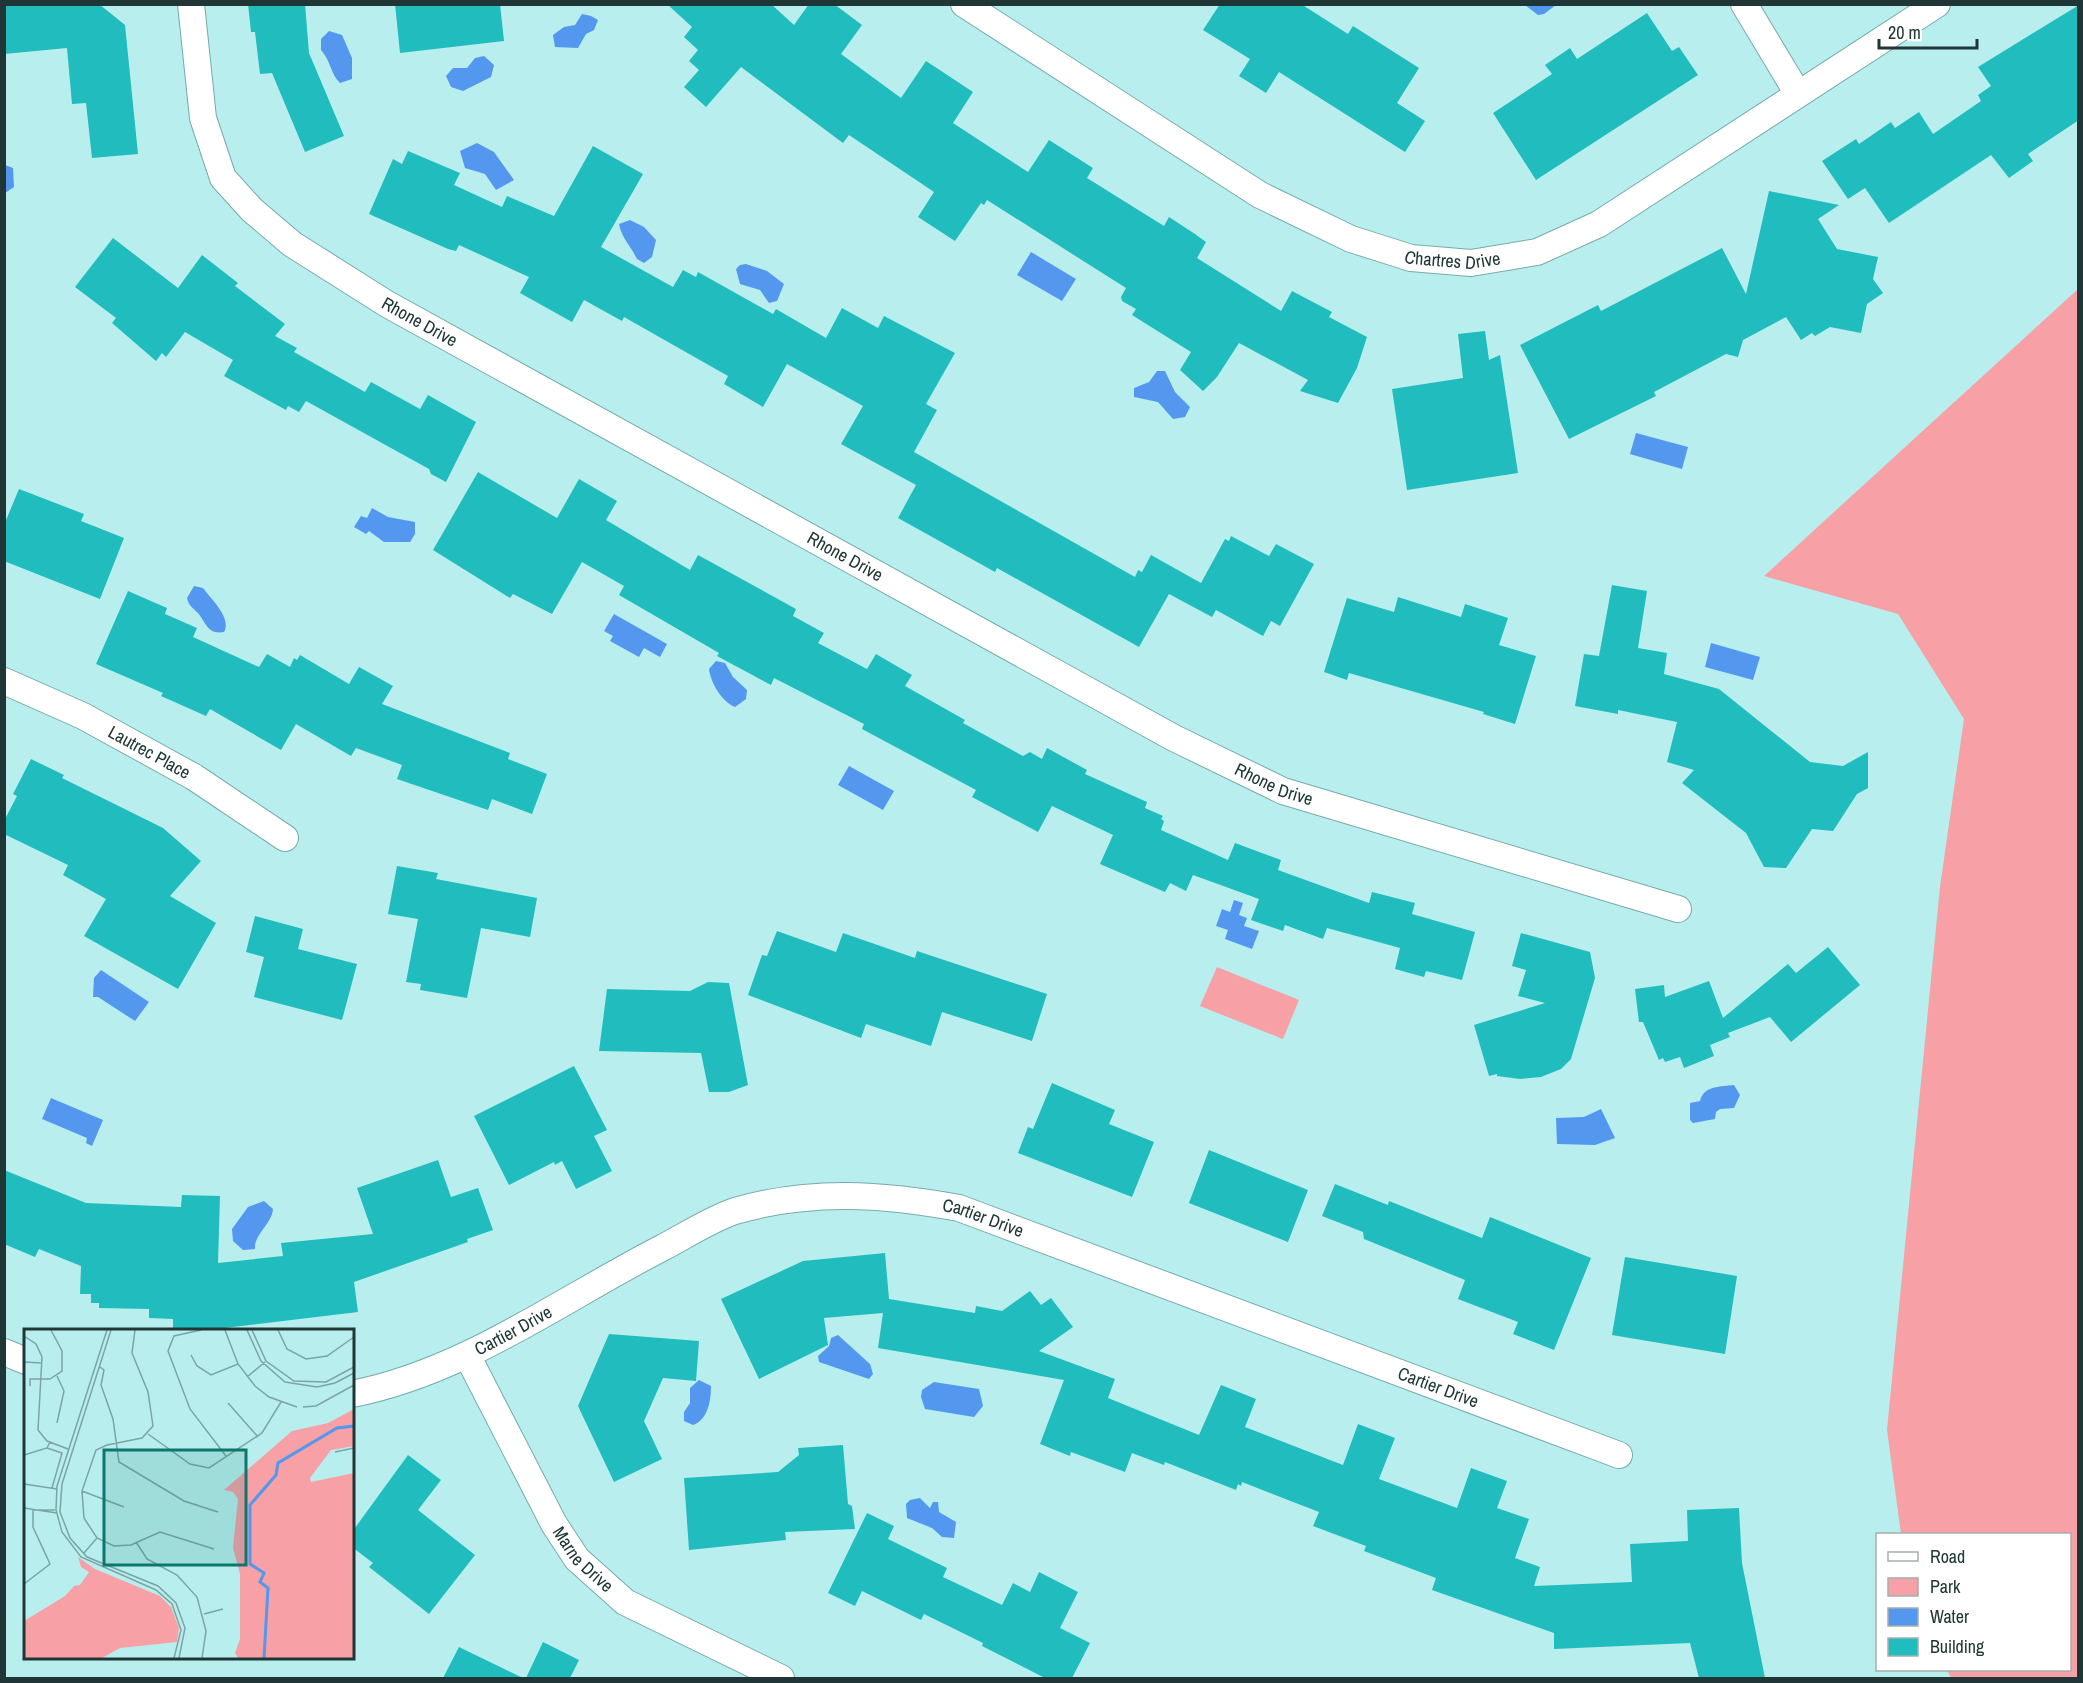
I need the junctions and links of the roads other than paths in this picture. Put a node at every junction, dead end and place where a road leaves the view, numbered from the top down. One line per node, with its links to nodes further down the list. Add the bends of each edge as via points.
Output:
1 (191, 4): 8 (street, Rhone Drive, via 203,118 223,178 252,210 292,244 387,304 1174,738 1283,791)
2 (964, 4): 5 (street, Chartres Drive, via 1260,195 1352,239 1411,258 1471,263 1537,252 1599,225)
3 (1744, 4): 5 (street)
4 (1937, 4): 5 (street, Chartres Drive)
5 (1798, 94)
6 (4, 681): 7 (street, Lautrec Place, via 83,716 194,777)
7 (285, 838)
8 (1678, 909)
9 (4, 1352): 11 (street)
10 (467, 1355): 12 (street, Cartier Drive, via 390,1387); 13 (street, Cartier Drive, via 734,1211 825,1194 899,1197 959,1208); 14 (street, Marne Drive, via 554,1524 577,1559 625,1602)
11 (24, 1360)
12 (354, 1394)
13 (1619, 1455)
14 (781, 1678)

